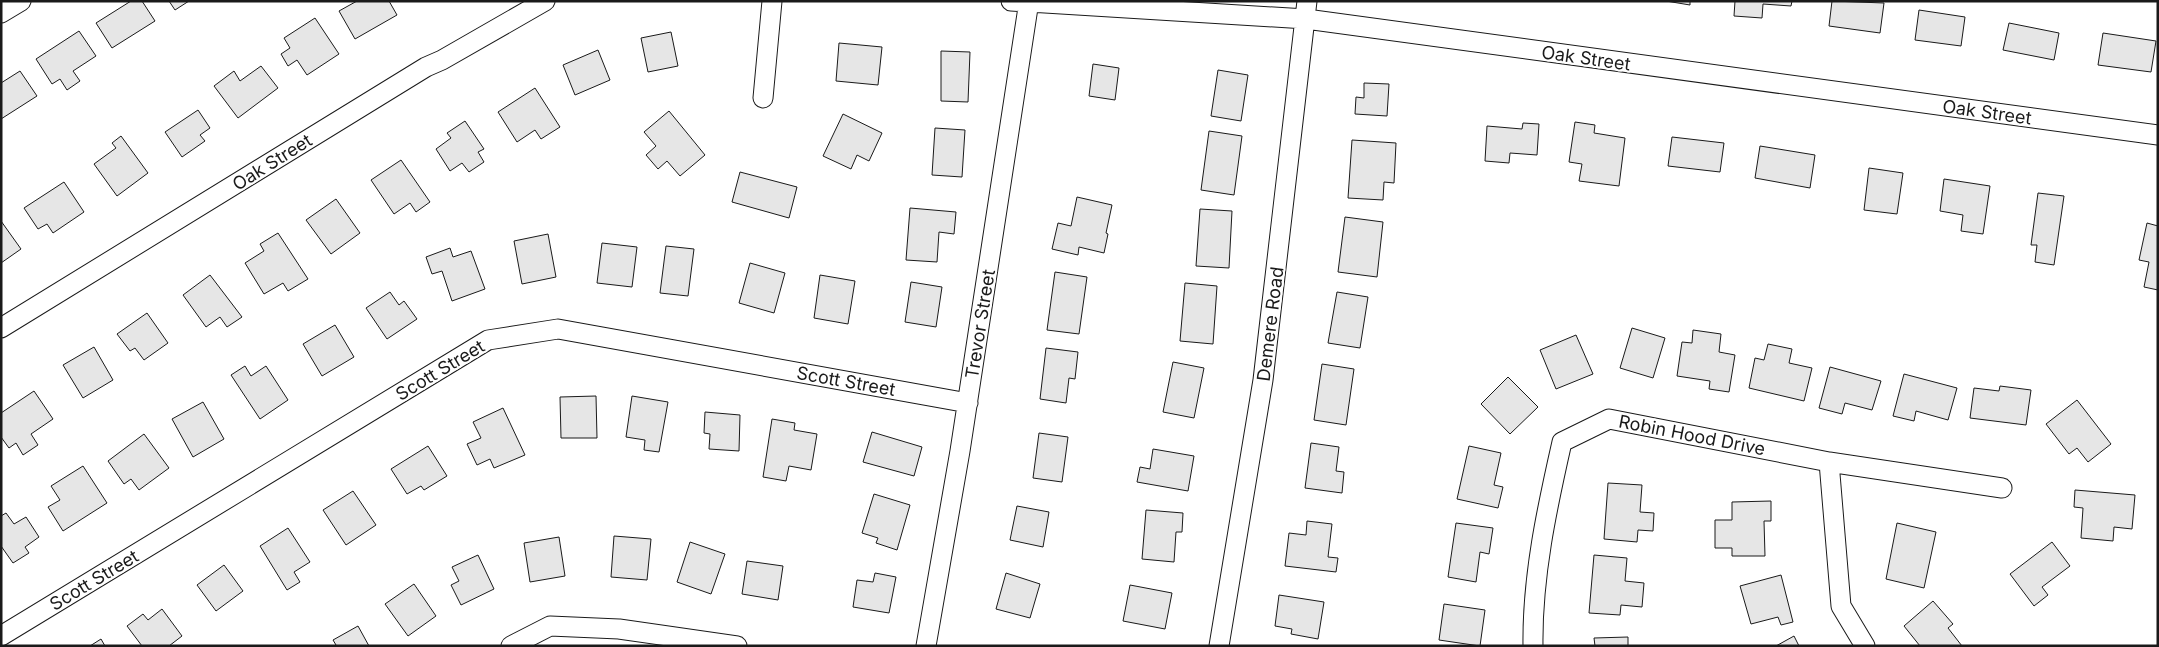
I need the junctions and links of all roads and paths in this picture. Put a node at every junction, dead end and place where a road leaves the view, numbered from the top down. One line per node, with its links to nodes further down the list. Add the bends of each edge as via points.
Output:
1 (21, 1): 6 (street)
2 (545, 1): 9 (street, Oak Street, via 426,67)
3 (772, 1): 7 (street)
4 (1023, 2): 5 (street, Oak Street); 10 (street, Trevor Street)
5 (1306, 10): 8 (street, Oak Street); 18 (street, Demere Road, via 1263,380)
6 (1, 14)
7 (763, 98)
8 (2158, 135)
9 (1, 328)
10 (968, 403): 13 (street, Scott Street, via 558,329 488,340); 17 (street, Trevor Street)
11 (1829, 462): 12 (street, Robin Hood Drive); 19 (street, Robin Hood Drive, via 1609,419 1562,442 1546,514); 20 (street, via 1841,606)
12 (2002, 488)
13 (1, 637): 14 (street)
14 (6, 646)
15 (511, 646): 16 (street, via 550,626 619,629)
16 (736, 646)
17 (926, 646)
18 (1219, 646)
19 (1533, 646)
20 (1865, 646)

